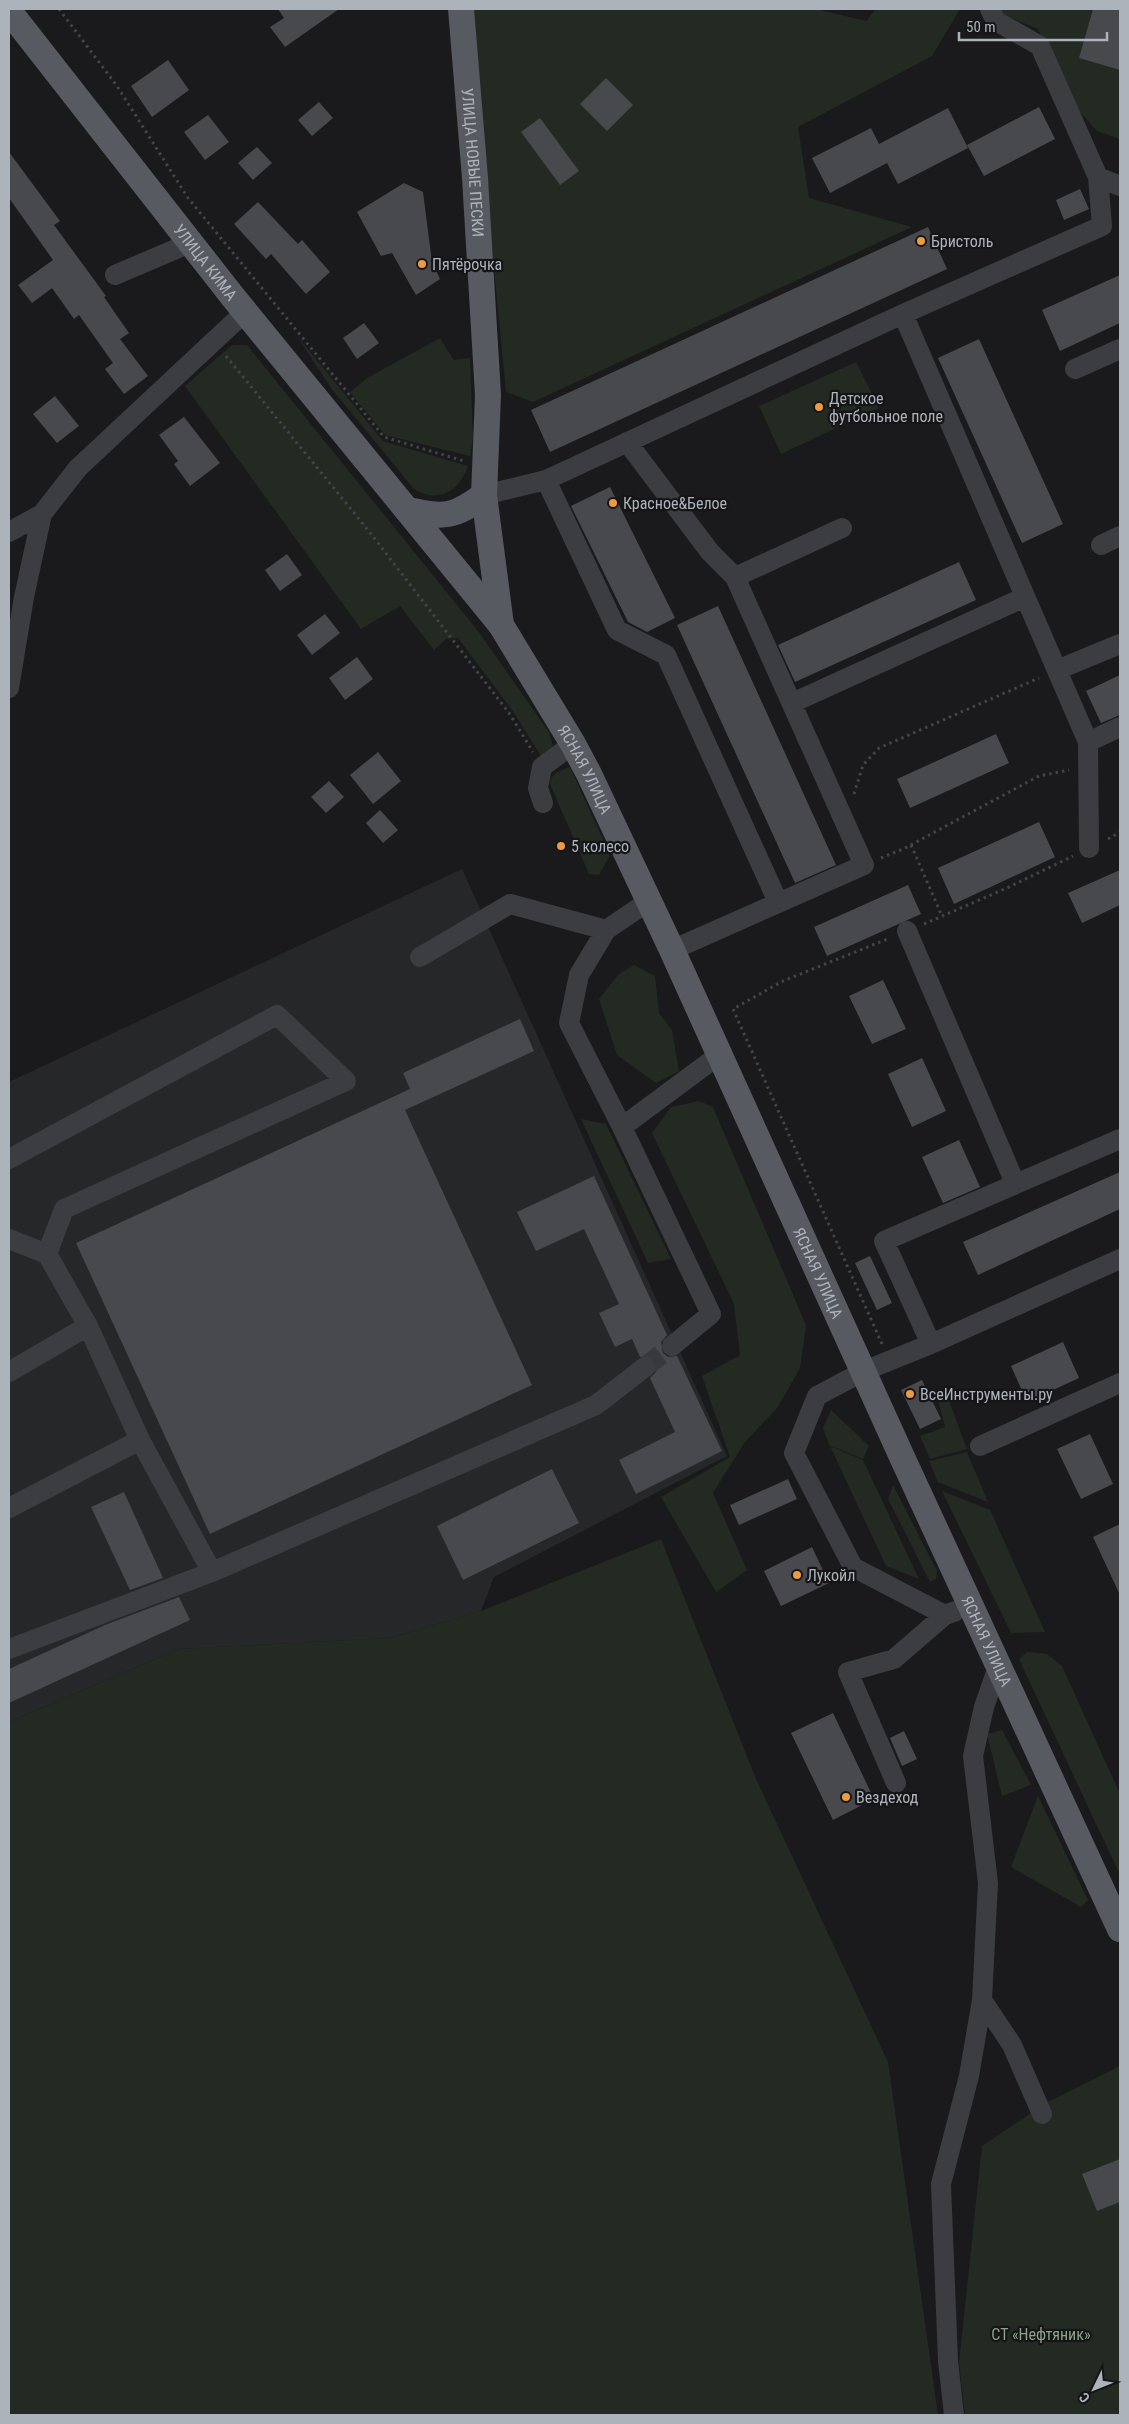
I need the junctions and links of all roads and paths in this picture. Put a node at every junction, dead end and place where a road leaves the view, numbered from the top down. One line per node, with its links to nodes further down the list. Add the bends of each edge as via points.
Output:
1 (59, 9): 15 (path, via 117,86 188,198 384,437)
2 (461, 9): 15 (main road, УЛИЦА НОВЫЕ ПЕСКИ, via 488,395)
3 (990, 9): 5 (street, via 996,21 1040,46)
4 (9, 11): 7 (main road, УЛИЦА КИМА)
5 (1098, 177): 6 (street); 10 (street, via 1102,226)
6 (1120, 186)
7 (190, 243): 8 (street); 9 (main road, УЛИЦА КИМА)
8 (115, 274)
9 (245, 312): 11 (street); 18 (main road, УЛИЦА КИМА)
10 (903, 314): 14 (street); 25 (street)
11 (213, 340): 19 (street, via 78,468); 34 (path, via 368,530 509,713)
12 (1120, 349): 13 (street)
13 (1075, 369)
14 (626, 442): 16 (street); 24 (street, via 710,552)
15 (485, 467): 17 (main road, УЛИЦА НОВЫЕ ПЕСКИ)
16 (546, 480): 17 (street); 43 (street, via 617,630 666,655)
17 (484, 495): 18 (main road, via 455,513 441,516); 26 (main road, УЛИЦА НОВЫЕ ПЕСКИ)
18 (407, 510): 26 (main road, УЛИЦА КИМА)
19 (42, 514): 21 (street); 29 (street)
20 (842, 528): 24 (street)
21 (9, 532)
22 (1120, 536): 23 (street)
23 (1101, 545)
24 (735, 577): 30 (street)
25 (1024, 598): 28 (street); 30 (street)
26 (501, 625): 33 (main road, ЯСНАЯ УЛИЦА)
27 (1120, 644): 28 (street)
28 (1057, 670): 32 (street); 37 (path, via 879,748 863,765)
29 (9, 688)
30 (792, 703): 37 (street)
31 (1120, 727): 32 (street)
32 (1088, 742): 35 (street)
33 (573, 744): 34 (street); 42 (main road, ЯСНАЯ УЛИЦА)
34 (542, 767): 36 (street, via 538,788)
35 (1089, 767): 39 (path, via 1039,776); 40 (street)
36 (543, 803)
37 (846, 824): 41 (street)
38 (1120, 832): 40 (path)
39 (911, 845): 41 (path); 44 (path)
40 (1090, 848): 44 (path)
41 (864, 865): 43 (street)
42 (649, 901): 45 (street); 47 (main road, ЯСНАЯ УЛИЦА)
43 (778, 902): 47 (street)
44 (942, 916): 46 (path)
45 (606, 930): 48 (street, via 510,904); 50 (street, via 579,975 569,1023)
46 (907, 931): 53 (street); 60 (path, via 783,981 733,1009)
47 (672, 950): 49 (main road, ЯСНАЯ УЛИЦА)
48 (420, 957)
49 (719, 1055): 50 (street); 63 (main road, ЯСНАЯ УЛИЦА)
50 (622, 1127): 59 (street, via 711,1314)
51 (1120, 1139): 53 (street)
52 (9, 1159): 55 (street, via 277,1015 346,1081 64,1209)
53 (1015, 1183): 58 (street, via 884,1241)
54 (9, 1239): 55 (street)
55 (46, 1254): 57 (street)
56 (1120, 1259): 58 (street)
57 (88, 1326): 62 (street); 65 (street)
58 (931, 1344): 60 (street)
59 (672, 1346)
60 (890, 1361): 63 (street)
61 (645, 1367): 68 (street, via 596,1405)
62 (9, 1372)
63 (864, 1372): 69 (main road, ЯСНАЯ УЛИЦА); 70 (street, via 817,1396 794,1453 853,1567)
64 (1120, 1383): 66 (street)
65 (140, 1440): 67 (street); 68 (street)
66 (980, 1446)
67 (9, 1508)
68 (212, 1572): 71 (street)
69 (972, 1606): 70 (street); 72 (main road, ЯСНАЯ УЛИЦА)
70 (945, 1615): 73 (street, via 894,1659 848,1672)
71 (9, 1649)
72 (999, 1664): 74 (main road, ЯСНАЯ УЛИЦА); 75 (street, via 984,1707 973,1756 988,1883)
73 (896, 1783)
74 (1120, 1929)
75 (982, 2000): 76 (street, via 1012,2045); 77 (street, via 968,2076 941,2184 948,2361)
76 (1042, 2114)
77 (954, 2415)

